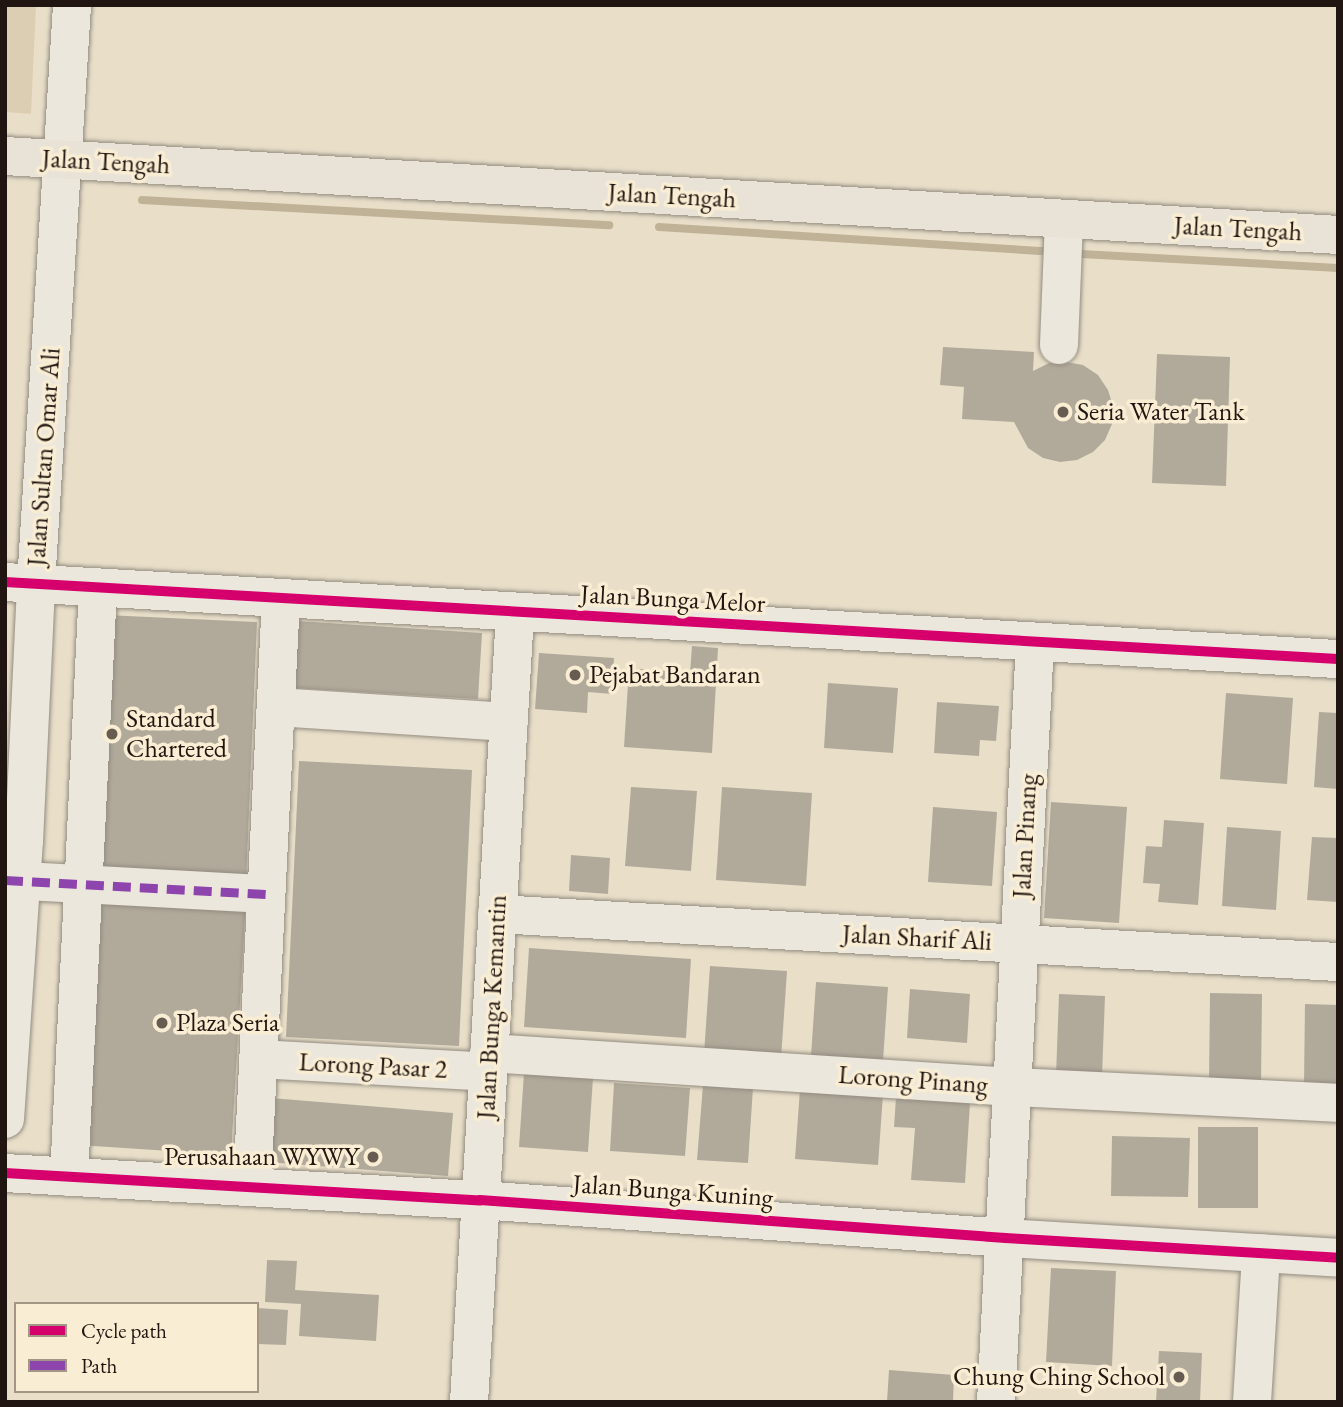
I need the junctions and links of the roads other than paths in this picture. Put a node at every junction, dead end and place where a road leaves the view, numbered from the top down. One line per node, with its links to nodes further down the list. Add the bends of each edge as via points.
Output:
1 (72, 5): 3 (street, Jalan Sultan Omar Ali)
2 (5, 156): 3 (main road, Jalan Tengah)
3 (62, 159): 4 (main road, Jalan Tengah); 7 (street, Jalan Sultan Omar Ali)
4 (1064, 219): 5 (main road, Jalan Tengah); 6 (street)
5 (1338, 235)
6 (1059, 345)
7 (21, 583): 8 (street, Jalan Bunga Melor); 15 (street, Jalan Sultan Omar Ali)
8 (98, 587): 9 (street, Jalan Bunga Melor); 16 (street)
9 (281, 599): 10 (street, Jalan Bunga Melor); 13 (street)
10 (515, 613): 11 (street, Jalan Bunga Melor); 14 (street, Jalan Bunga Kemantin)
11 (1035, 643): 12 (street, Jalan Bunga Melor); 19 (street, Jalan Pinang)
12 (1338, 659)
13 (276, 707): 14 (street); 17 (street)
14 (509, 722): 18 (street, Jalan Bunga Kemantin)
15 (13, 881): 16 (street); 25 (street, Jalan Sultan Omar Ali)
16 (83, 884): 17 (street); 27 (street)
17 (266, 894): 21 (street)
18 (497, 914): 19 (street, Jalan Sharif Ali); 22 (street, Jalan Bunga Kemantin)
19 (1020, 944): 20 (street, Jalan Sharif Ali); 23 (street, Jalan Pinang)
20 (1338, 962)
21 (258, 1059): 22 (street, Lorong Pasar 2); 28 (street)
22 (489, 1062): 23 (street, Lorong Pinang); 29 (street, Jalan Bunga Kemantin)
23 (1013, 1087): 24 (street, Lorong Pinang); 30 (street, Jalan Pinang)
24 (1338, 1103)
25 (5, 1119)
26 (5, 1173): 27 (street, Jalan Bunga Kuning)
27 (69, 1177): 28 (street, Jalan Bunga Kuning)
28 (252, 1187): 29 (street, Jalan Bunga Kuning)
29 (480, 1200): 30 (street, Jalan Bunga Kuning); 33 (street, Jalan Bunga Kemantin)
30 (1006, 1238): 31 (street, Jalan Bunga Kuning); 34 (street, Jalan Pinang)
31 (1261, 1253): 32 (street, Jalan Bunga Kuning); 35 (street)
32 (1338, 1258)
33 (469, 1402)
34 (996, 1402)
35 (1252, 1402)

